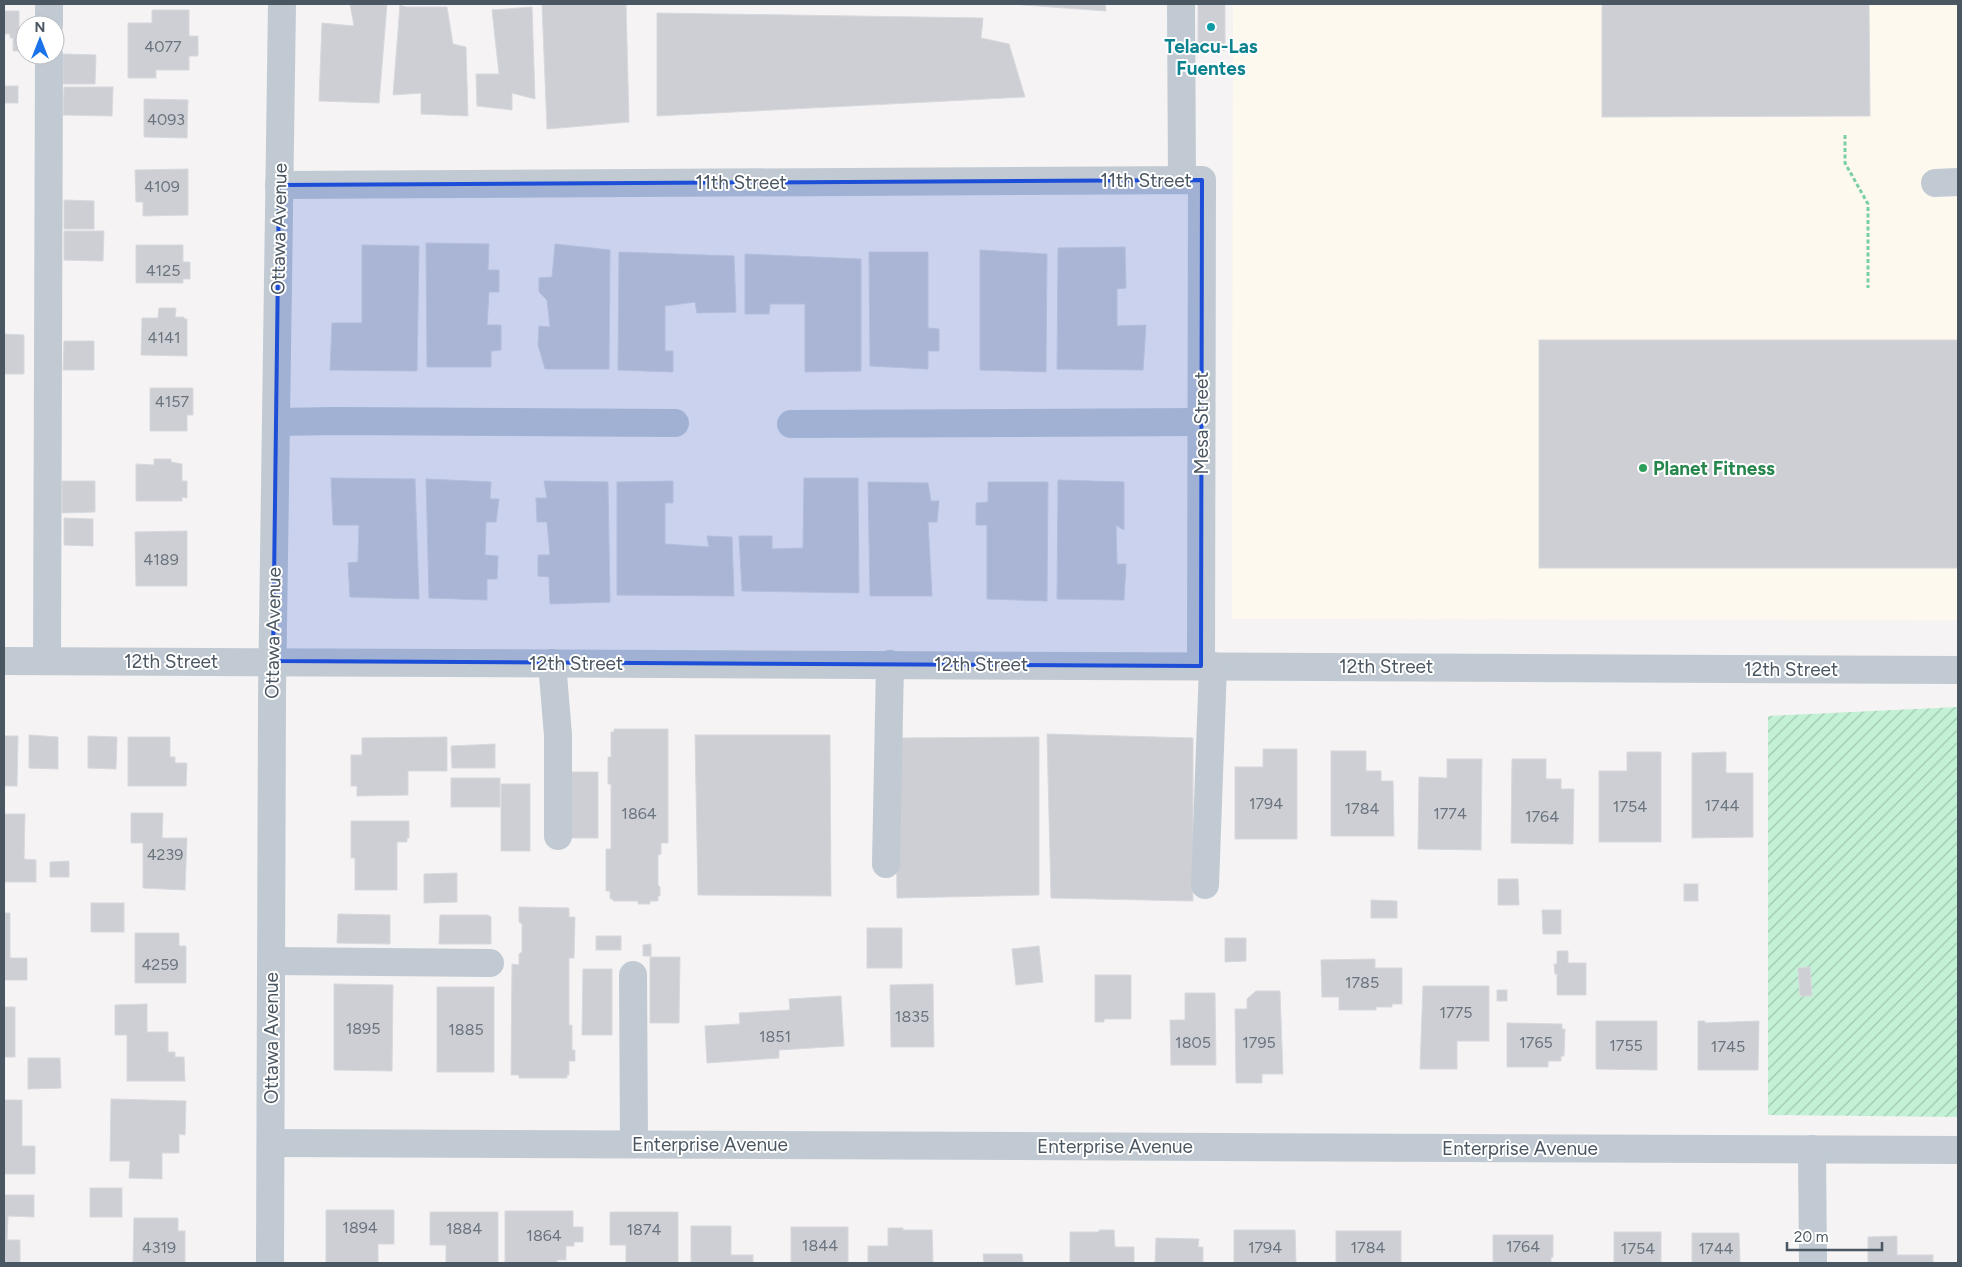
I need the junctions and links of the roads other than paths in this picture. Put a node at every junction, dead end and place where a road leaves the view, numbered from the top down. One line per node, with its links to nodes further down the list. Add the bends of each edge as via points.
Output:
1 (282, 4): 5 (street, Ottawa Avenue)
2 (1181, 4): 4 (street, Mesa Street)
3 (49, 65): 11 (street)
4 (1192, 180): 5 (street, 11th Street); 7 (street, Mesa Street)
5 (279, 185): 6 (street, Ottawa Avenue)
6 (276, 422): 8 (street); 12 (street, Ottawa Avenue)
7 (1201, 422): 9 (street); 15 (street, Mesa Street)
8 (675, 423)
9 (791, 424)
10 (4, 662): 11 (street, 12th Street)
11 (47, 662): 12 (street, 12th Street)
12 (272, 662): 13 (street, 12th Street); 20 (street, Ottawa Avenue)
13 (552, 662): 14 (street, 12th Street); 17 (street, via 558,736)
14 (890, 664): 15 (street, 12th Street); 18 (street)
15 (1207, 666): 16 (street, 12th Street); 19 (street, Mesa Street)
16 (1958, 670)
17 (558, 836)
18 (886, 864)
19 (1205, 884)
20 (271, 961): 21 (street); 23 (street, Ottawa Avenue)
21 (490, 963)
22 (633, 976): 24 (street)
23 (271, 1143): 24 (street, Enterprise Avenue); 27 (street, Ottawa Avenue)
24 (634, 1144): 25 (street, Enterprise Avenue)
25 (1812, 1149): 26 (street, Enterprise Avenue); 28 (street)
26 (1958, 1150)
27 (270, 1263)
28 (1813, 1263)

